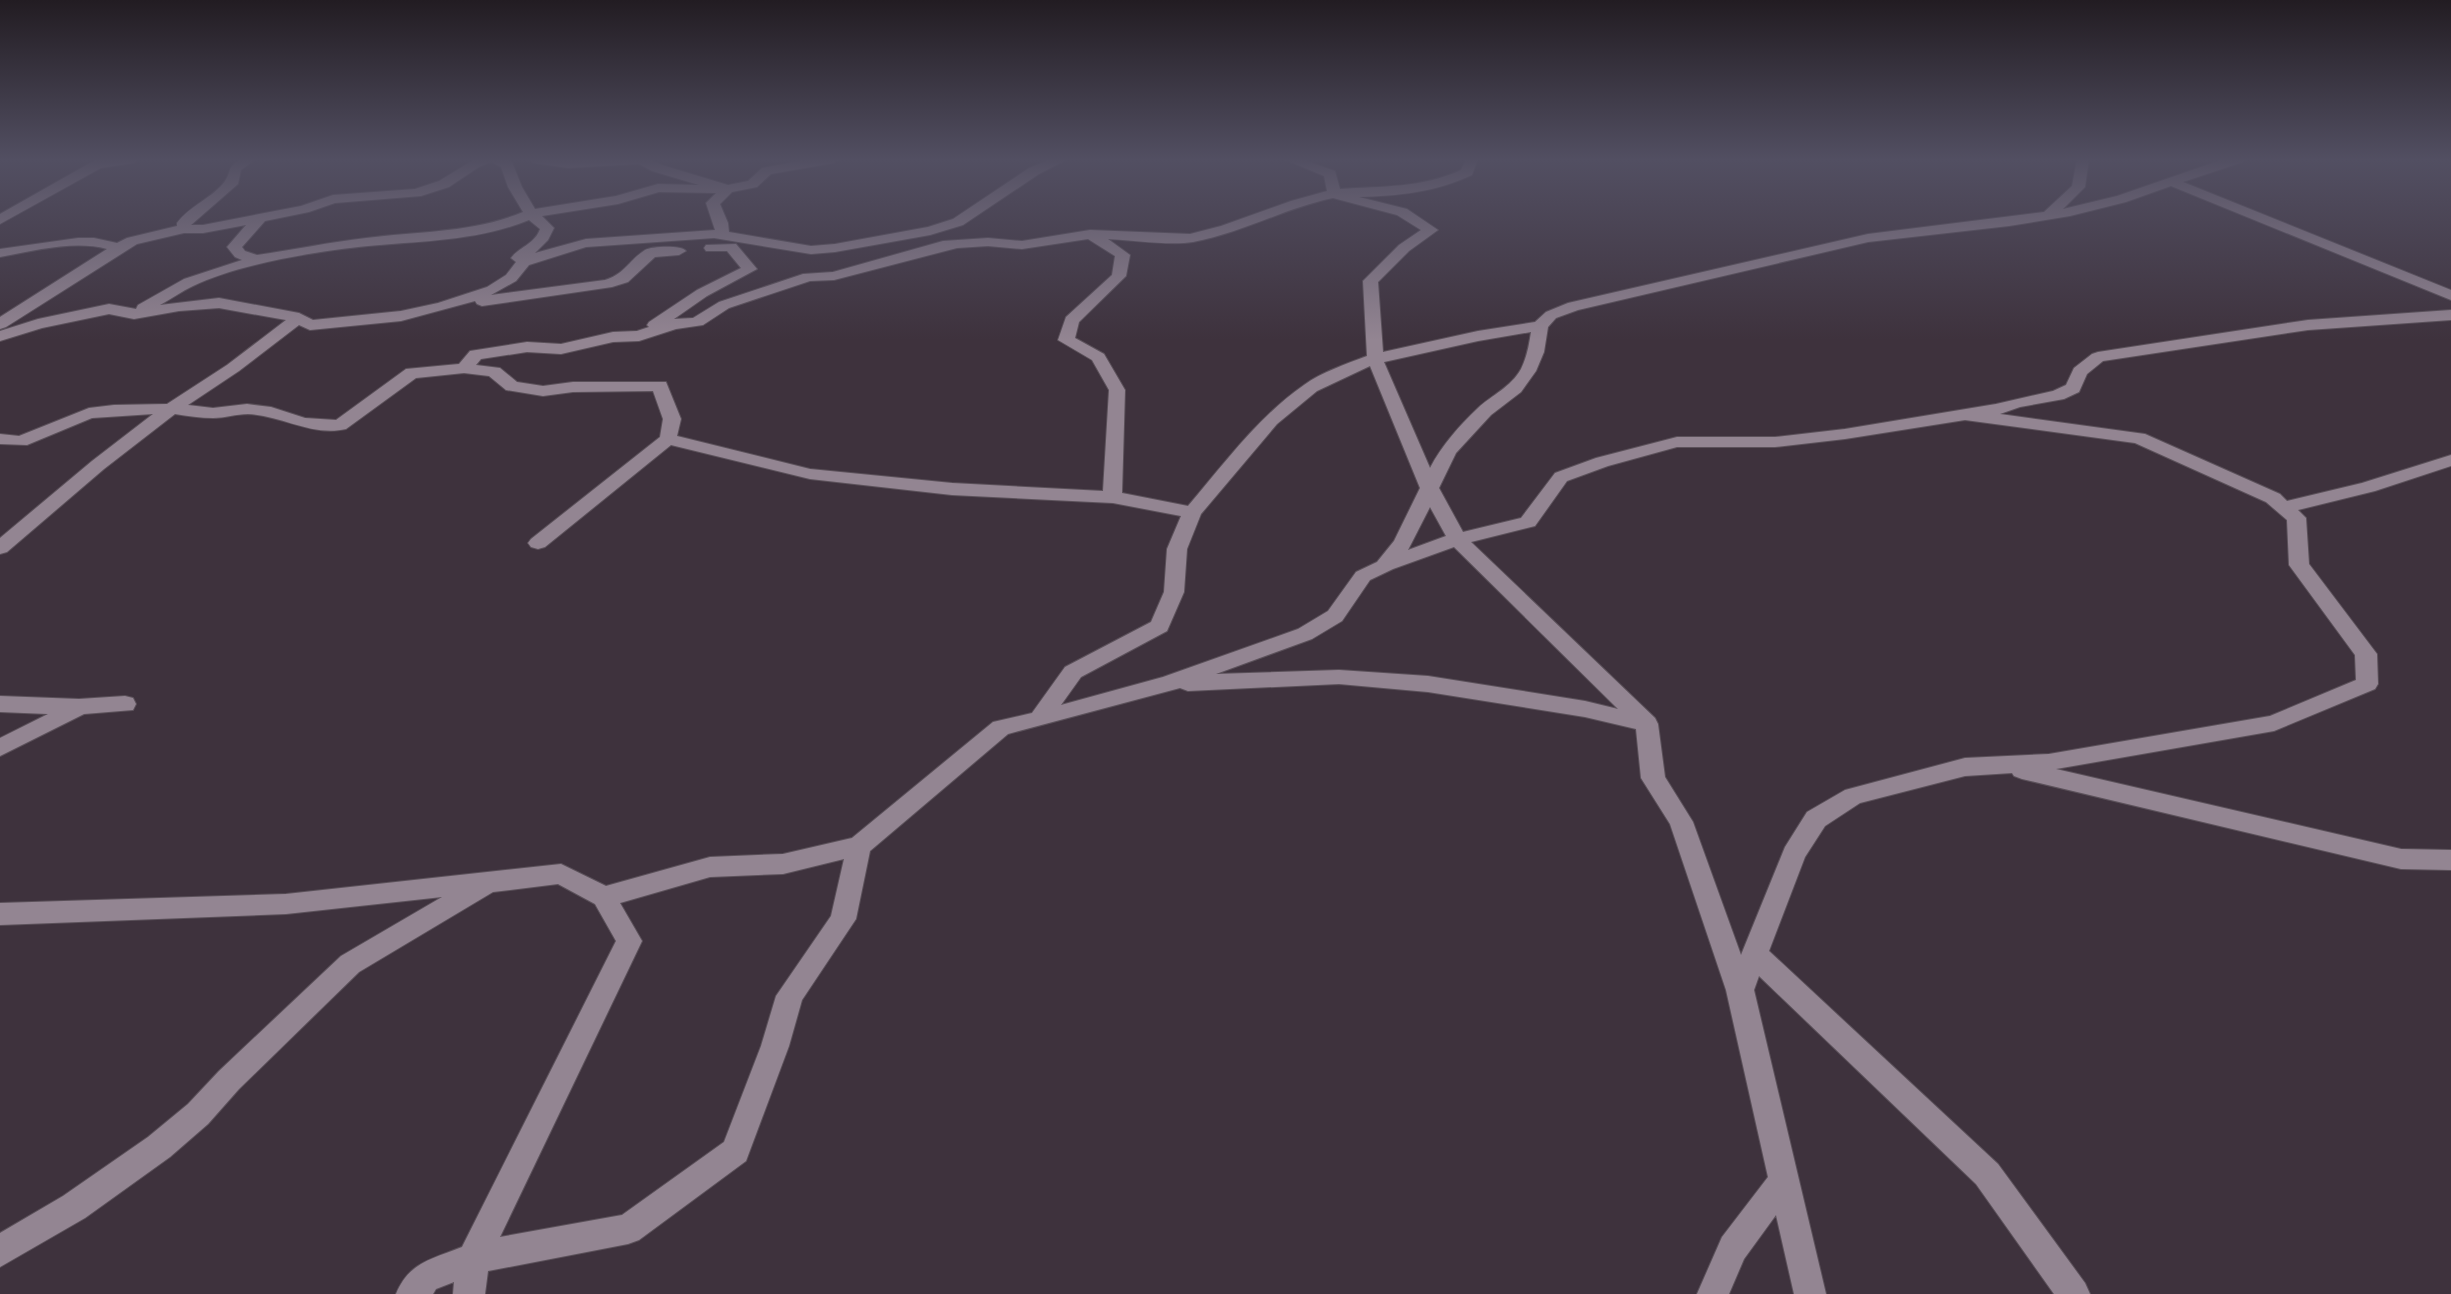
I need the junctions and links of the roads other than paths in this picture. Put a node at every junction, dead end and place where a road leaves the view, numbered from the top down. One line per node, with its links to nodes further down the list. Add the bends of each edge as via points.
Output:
1 (188, 219): 12 (street)
2 (249, 219): 12 (street, via 203,229)
3 (259, 219): 19 (street, via 234,246 240,254)
4 (518, 219): 19 (street, via 446,236 366,242)
5 (537, 219): 20 (street, via 547,228 546,233 505,266)
6 (719, 219): 14 (street)
7 (962, 219): 17 (street, via 930,231)
8 (1251, 219): 13 (street, via 1190,238)
9 (1414, 219): 30 (street, via 1431,230 1404,248 1370,281)
10 (2019, 219): 27 (street, via 1855,239 1830,248 1573,306 1551,315)
11 (2265, 219): 21 (street)
12 (184, 229): 16 (street, via 132,241)
13 (1090, 234): 15 (street, via 1022,245); 38 (street, via 1123,255 1119,276 1072,320 1066,340 1098,357 1117,390)
14 (721, 235): 17 (street, via 811,250); 20 (street, via 579,244 524,262 511,278)
15 (957, 244): 17 (street); 29 (street, via 834,276 808,277 724,305 697,322 674,324)
16 (118, 248): 18 (street, via 78,242); 26 (street)
17 (835, 248)
18 (0, 253)
19 (256, 260): 23 (street, via 189,282)
20 (492, 290): 22 (street)
21 (2451, 295)
22 (443, 306): 25 (street, via 354,322 310,325); 29 (street, via 607,284 623,279 651,253 732,247 750,269 702,293)
23 (134, 314): 25 (street, via 219,303); 28 (street, via 109,309 38,324)
24 (2451, 315): 33 (street, via 2308,324 2098,357 2080,372 2073,388 2058,395)
25 (298, 318): 32 (street, via 234,368)
26 (0, 324)
27 (1540, 326): 30 (street); 37 (street, via 1536,352 1528,371 1515,388 1485,411 1448,451)
28 (0, 336)
29 (638, 336): 31 (street, via 613,337 561,350 527,347 476,354)
30 (1375, 359): 37 (street); 40 (street, via 1311,387 1271,420)
31 (464, 368): 32 (street, via 412,373 340,425 303,423 271,412 213,413); 35 (street, via 494,372 512,386 543,391 573,387 660,386 672,419)
32 (171, 409): 34 (street, via 89,413 21,440); 43 (street, via 98,464)
33 (1962, 414): 39 (street, via 2139,438 2273,498); 41 (street, via 1846,434 1775,442 1677,442 1602,462 1561,477 1528,522)
34 (0, 439)
35 (668, 439): 38 (street, via 810,474 952,489); 42 (street)
36 (2451, 460): 39 (street, via 2345,495)
37 (1430, 489): 41 (street); 44 (street, via 1403,543)
38 (1113, 497): 40 (street)
39 (2284, 507): 52 (street, via 2296,518 2299,565 2366,654 2366,684 2274,723 2049,762)
40 (1192, 513): 49 (street, via 1177,549 1174,592 1160,626 1073,672)
41 (1456, 539): 44 (street); 50 (street)
42 (538, 543)
43 (0, 548)
44 (1385, 566): 45 (street, via 1363,576 1335,616 1305,634)
45 (1170, 683): 49 (street); 50 (street, via 1339,677 1428,684 1585,709)
46 (0, 704): 48 (street)
47 (125, 704): 48 (street)
48 (79, 708): 51 (street)
49 (1040, 719): 53 (street, via 1001,728)
50 (1647, 724): 59 (street, via 1652,778 1681,822)
51 (0, 748)
52 (2000, 765): 54 (street, via 2401,859); 58 (street, via 1965,767 1852,796 1816,818 1794,854)
53 (858, 846): 56 (street, via 783,864 710,867); 62 (street, via 842,919 790,996 775,1046 735,1151 628,1229)
54 (2451, 860)
55 (490, 882): 56 (street, via 561,874); 57 (street, via 286,904); 61 (street, via 350,964 198,1114 158,1147 74,1207)
56 (604, 898): 62 (street, via 629,941)
57 (0, 914)
58 (1754, 954): 59 (street); 67 (street, via 1987,1174)
59 (1740, 990): 60 (street)
60 (1784, 1181): 65 (street, via 1732,1248); 66 (street)
61 (0, 1251)
62 (473, 1258): 63 (street, via 425,1278); 64 (street)
63 (412, 1294)
64 (469, 1294)
65 (1713, 1294)
66 (1810, 1294)
67 (2074, 1294)

